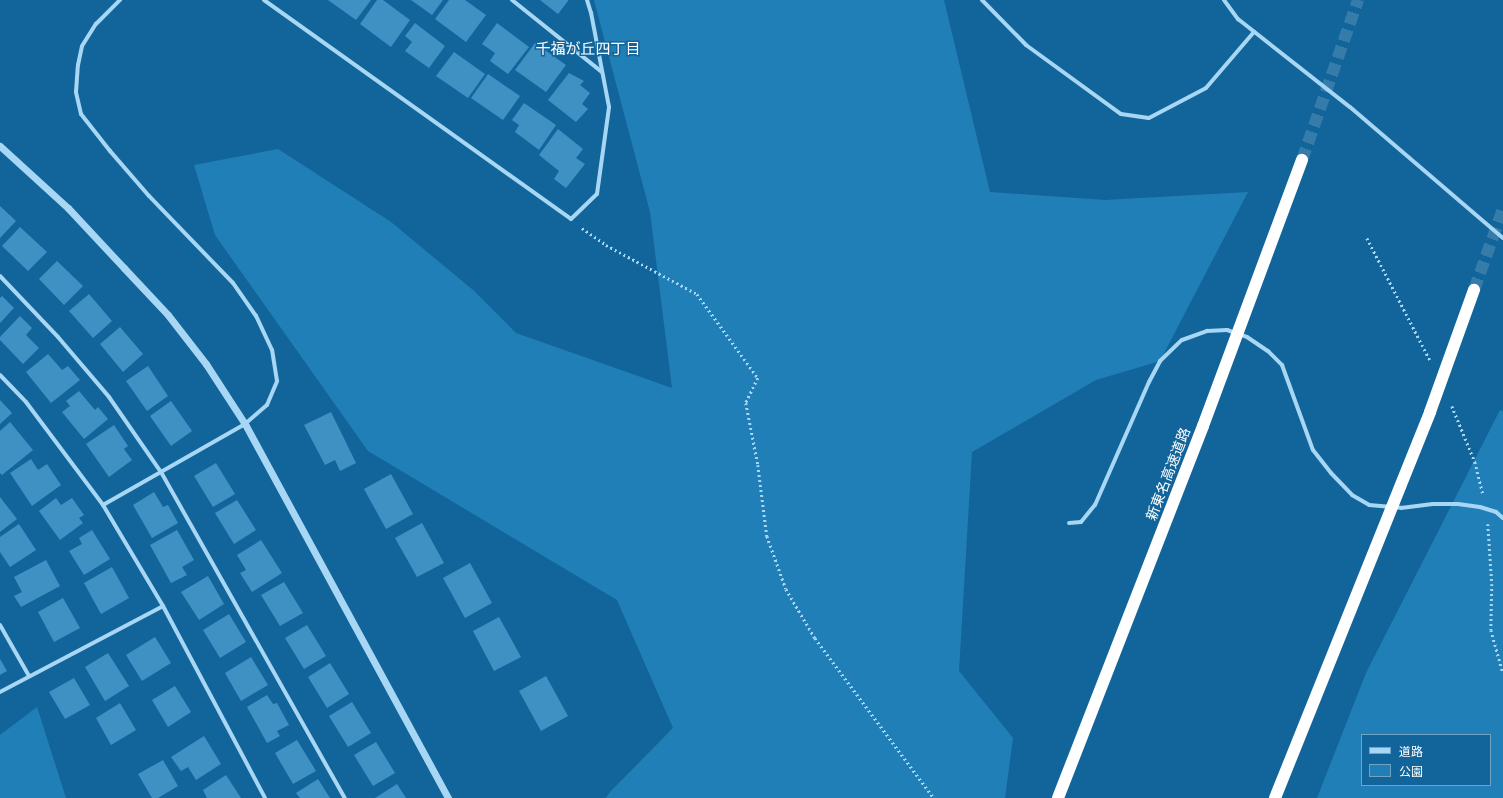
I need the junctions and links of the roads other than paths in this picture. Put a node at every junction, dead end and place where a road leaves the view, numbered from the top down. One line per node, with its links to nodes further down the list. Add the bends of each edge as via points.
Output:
1 (120, 0): 15 (street, via 96,24 82,46 76,92 81,114 149,196 233,283 256,316 272,350 277,381 267,405)
2 (264, 0): 8 (street, via 571,219 597,194 609,107)
3 (512, 0): 8 (street)
4 (587, 0): 8 (street)
5 (982, 0): 7 (street, via 1026,46 1121,114 1149,118 1206,88)
6 (1224, 0): 7 (street, via 1238,19)
7 (1254, 32): 11 (street, via 1350,107)
8 (602, 72)
9 (0, 146): 15 (street, via 68,208 168,315 206,364)
10 (1302, 160): 27 (highway, 新東名高速道路, via 1203,426)
11 (1503, 238)
12 (0, 276): 16 (street, via 58,337 109,398)
13 (1474, 290): 28 (highway, via 1430,412)
14 (0, 375): 17 (street, via 26,402)
15 (245, 424): 16 (street); 26 (street)
16 (161, 472): 17 (street); 25 (street)
17 (103, 505): 20 (street)
18 (1503, 518): 19 (street, via 1487,509 1458,504 1401,508 1369,505 1352,495 1313,450 1282,365 1268,351 1247,337 1227,330 1207,331 1182,340 1160,361 1148,382 1095,505 1081,522)
19 (1069, 523)
20 (163, 606): 22 (street); 24 (street)
21 (0, 625): 22 (street)
22 (29, 676): 23 (street)
23 (0, 692)
24 (264, 798)
25 (345, 798)
26 (448, 798)
27 (1058, 798)
28 (1275, 798)

